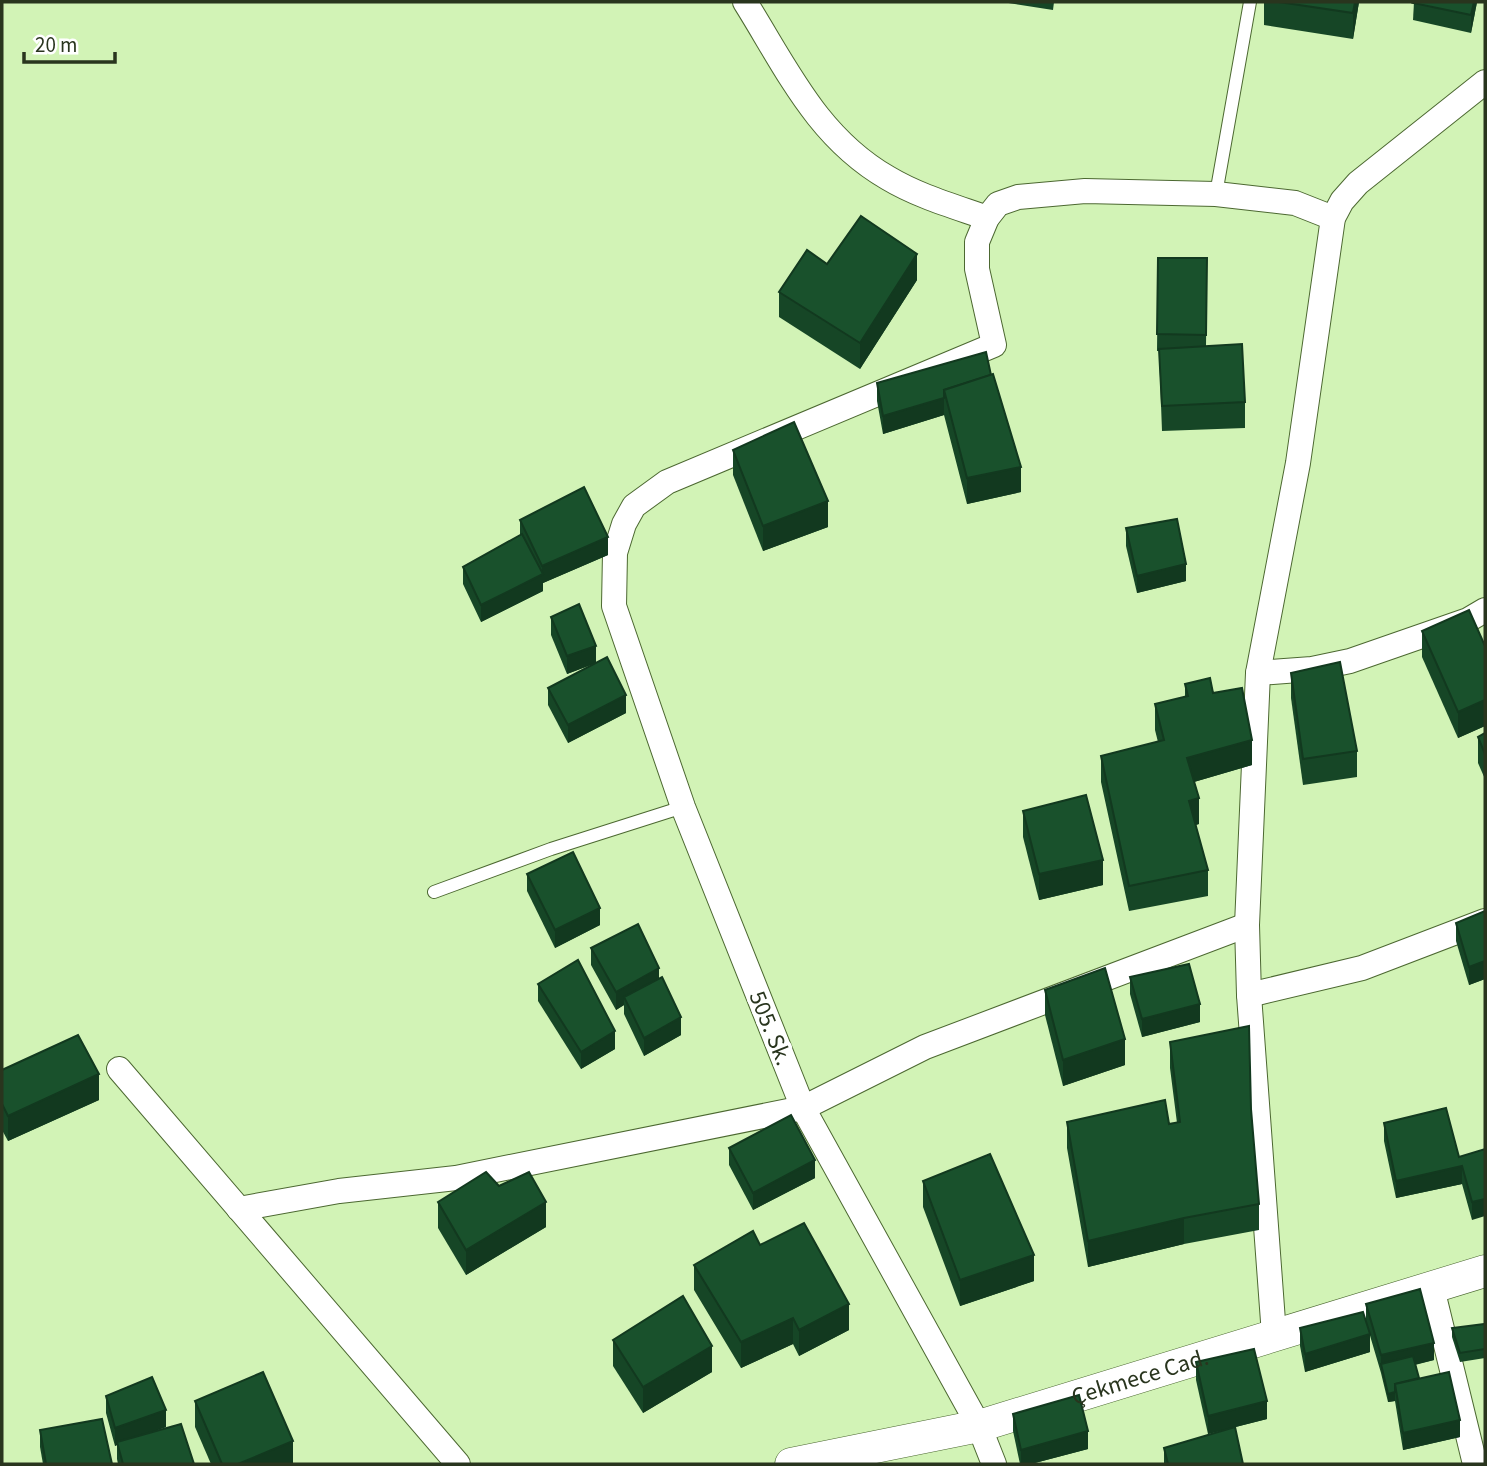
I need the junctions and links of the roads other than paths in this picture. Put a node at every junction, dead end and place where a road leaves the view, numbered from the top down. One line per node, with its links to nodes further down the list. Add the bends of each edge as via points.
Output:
1 (746, 2): 5 (street, via 817,118 836,139 887,178)
2 (1250, 2): 4 (lane)
3 (1485, 82): 6 (street, via 1359,183)
4 (1216, 194): 5 (street, via 1085,191 1018,197 998,204); 6 (street, via 1295,203)
5 (987, 218): 9 (street, 505. Sk., via 977,242 977,269 994,345 667,482 634,506 624,524 615,553 614,606)
6 (1333, 218): 8 (street, via 1298,463)
7 (1485, 610): 8 (street, via 1350,661)
8 (1258, 673): 12 (street)
9 (683, 807): 10 (lane); 15 (street, 505. Sk.)
10 (434, 892)
11 (1485, 920): 13 (street, via 1362,968)
12 (1247, 925): 13 (street); 15 (street, via 925,1047)
13 (1249, 995): 19 (street)
14 (119, 1069): 16 (street)
15 (803, 1108): 16 (street, via 456,1178 339,1191); 20 (street, 505. Sk.)
16 (239, 1209): 21 (street)
17 (1485, 1271): 18 (street, Çekmece Cad.)
18 (1432, 1288): 19 (street, Çekmece Cad.); 24 (street)
19 (1275, 1335): 20 (street, Çekmece Cad.)
20 (979, 1426): 22 (street, Çekmece Cad.); 23 (street, 505. Sk.)
21 (458, 1464)
22 (792, 1464)
23 (994, 1464)
24 (1475, 1464)

